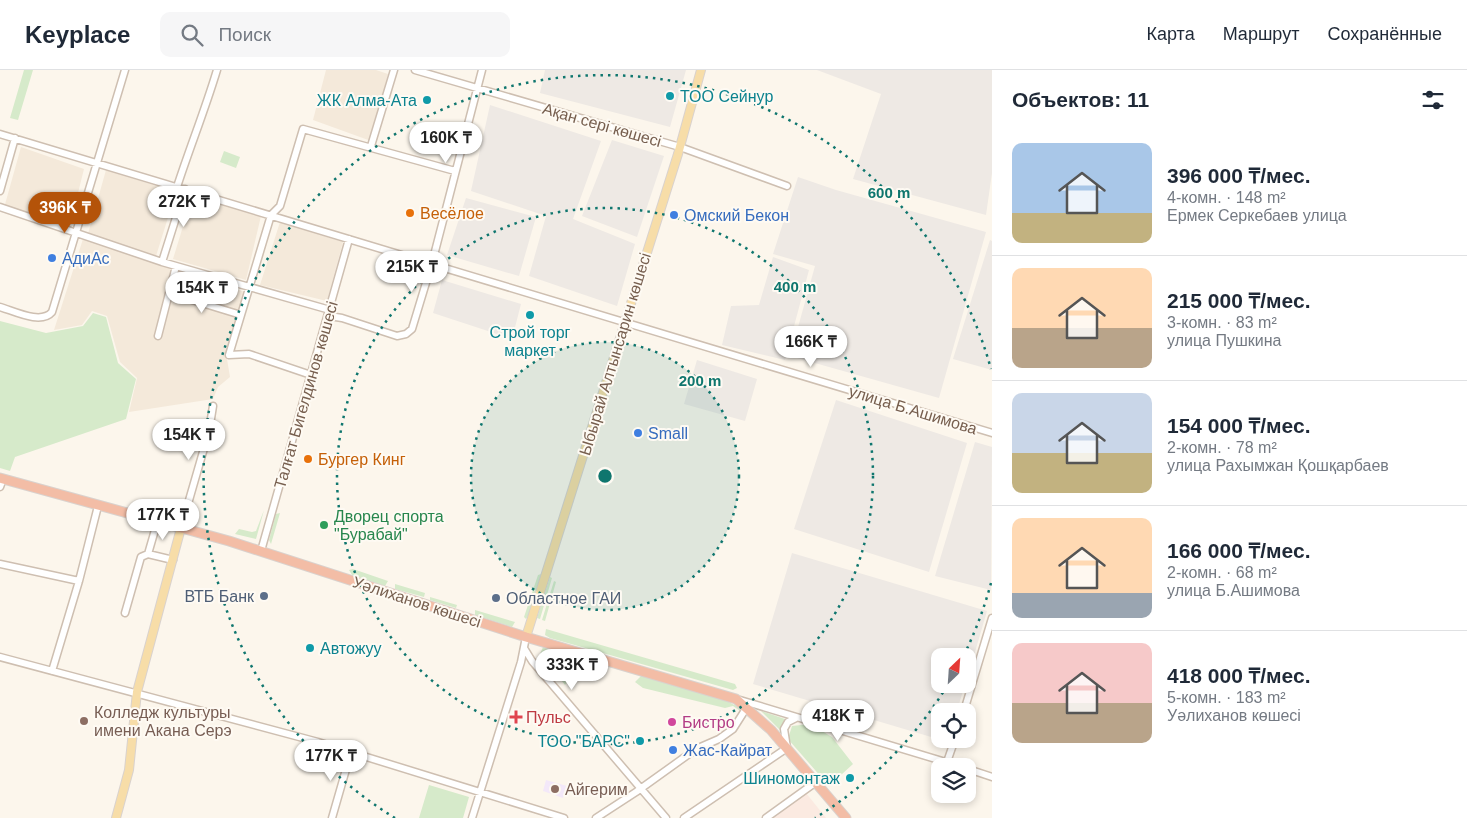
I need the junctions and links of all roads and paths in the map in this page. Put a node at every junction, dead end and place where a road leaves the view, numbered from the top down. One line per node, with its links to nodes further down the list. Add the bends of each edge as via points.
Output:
1 (125, 70): 12 (street)
2 (217, 70): 15 (street)
3 (394, 70): 10 (street)
4 (415, 70): 7 (street, Ақан сері көшесі)
5 (482, 70): 7 (street)
6 (701, 70): 11 (main road, Ыбырай Алтынсарин көшесі)
7 (477, 89): 11 (street, Ақан сері көшесі); 13 (street)
8 (0, 134): 9 (street, улица Б.Ашимова)
9 (15, 138): 12 (street, улица Б.Ашимова); 17 (street)
10 (372, 146): 13 (street); 19 (street, via 303,129 280,206)
11 (680, 148): 14 (street, Ақан сері көшесі); 30 (main road, Ыбырай Алтынсарин көшесі)
12 (98, 163): 15 (street, улица Б.Ашимова); 20 (street)
13 (455, 171): 23 (street)
14 (787, 186)
15 (178, 187): 16 (street, улица Б.Ашимова)
16 (185, 189): 19 (street, улица Б.Ашимова); 22 (street)
17 (0, 191)
18 (0, 207): 20 (street)
19 (270, 215): 21 (street, улица Б.Ашимова); 25 (street)
20 (76, 234): 22 (street); 27 (street, via 54,307 45,317)
21 (349, 239): 23 (street, улица Б.Ашимова); 28 (street, Талғат Бигелдинов көшесі)
22 (162, 262): 24 (street)
23 (432, 263): 28 (street, via 414,326 406,334 394,335); 30 (street, улица Б.Ашимова)
24 (176, 266): 25 (street); 26 (street)
25 (250, 288): 28 (street); 29 (street)
26 (169, 293): 29 (street); 31 (street)
27 (0, 306)
28 (330, 313): 32 (street, Талғат Бигелдинов көшесі)
29 (241, 315): 32 (street, via 229,355 249,354)
30 (624, 322): 34 (street, улица Б.Ашимова); 46 (main road, Ыбырай Алтынсарин көшесі)
31 (158, 336)
32 (311, 375): 39 (street, Талғат Бигелдинов көшесі)
33 (213, 406): 38 (street)
34 (992, 433)
35 (1, 480): 36 (highway, Уәлиханов көшесі); 38 (highway)
36 (98, 506): 37 (highway, Уәлиханов көшесі); 43 (street)
37 (157, 523): 38 (highway, Уәлиханов көшесі); 40 (street)
38 (181, 529): 39 (highway, Уәлиханов көшесі); 41 (main road)
39 (261, 551): 46 (highway, Уәлиханов көшесі)
40 (148, 554): 41 (street); 44 (street, via 141,557)
41 (173, 560): 50 (main road)
42 (0, 564): 43 (street)
43 (79, 581): 49 (street)
44 (125, 612)
45 (992, 618): 52 (street)
46 (526, 637): 47 (street); 51 (highway, Уәлиханов көшесі)
47 (524, 648): 61 (street); 62 (street)
48 (0, 657): 49 (street)
49 (52, 671): 50 (street)
50 (138, 692): 56 (street); 64 (main road, via 129,770)
51 (736, 699): 53 (highway, Уәлиханов көшесі); 54 (street, Уәлиханов көшесі)
52 (966, 703)
53 (747, 707): 55 (highway, Уәлиханов көшесі); 61 (street, via 733,729 696,749)
54 (796, 718): 55 (street, via 784,729); 57 (street, Уәлиханов көшесі)
55 (787, 748): 60 (highway, Уәлиханов көшесі); 70 (street)
56 (351, 752): 62 (street); 65 (street)
57 (933, 758)
58 (976, 772): 59 (street)
59 (992, 777)
60 (816, 782): 63 (highway, Уәлиханов көшесі); 71 (street)
61 (641, 788): 68 (street); 69 (street)
62 (480, 792): 66 (street); 67 (street)
63 (844, 817)
64 (116, 818)
65 (332, 818)
66 (472, 818)
67 (564, 818)
68 (596, 818)
69 (666, 818)
70 (684, 818)
71 (766, 818)

